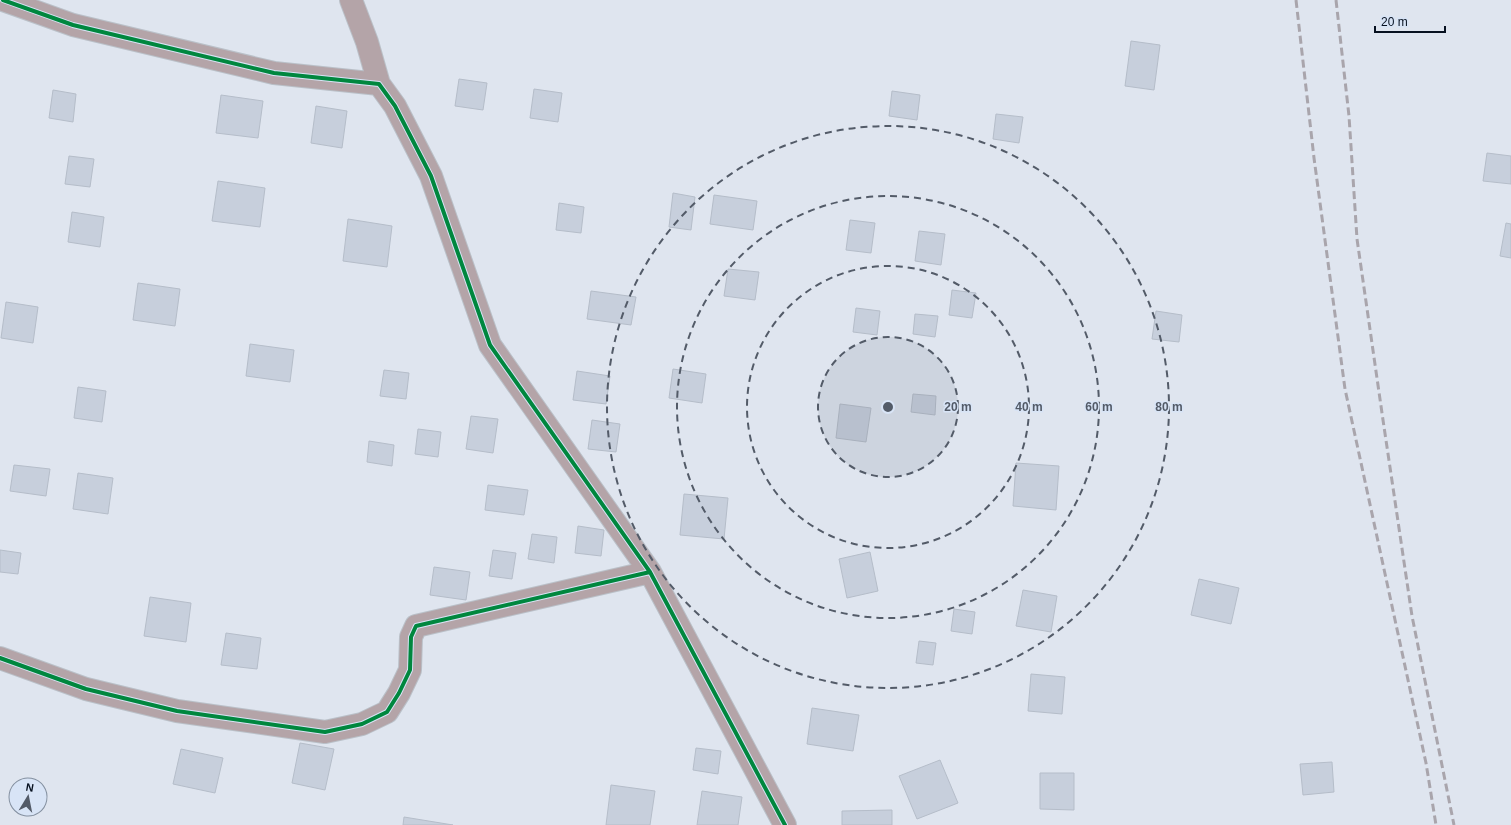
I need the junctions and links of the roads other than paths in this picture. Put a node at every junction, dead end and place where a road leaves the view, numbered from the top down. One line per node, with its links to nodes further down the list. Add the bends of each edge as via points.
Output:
1 (3, 0): 3 (street, via 73,25 274,73)
2 (351, 0): 3 (street)
3 (379, 84): 4 (street, via 394,106 431,176 490,346)
4 (650, 572): 5 (street, via 416,626 411,637 410,670 387,712 362,724 325,732 177,711 86,689); 6 (street)
5 (0, 658)
6 (785, 825)

